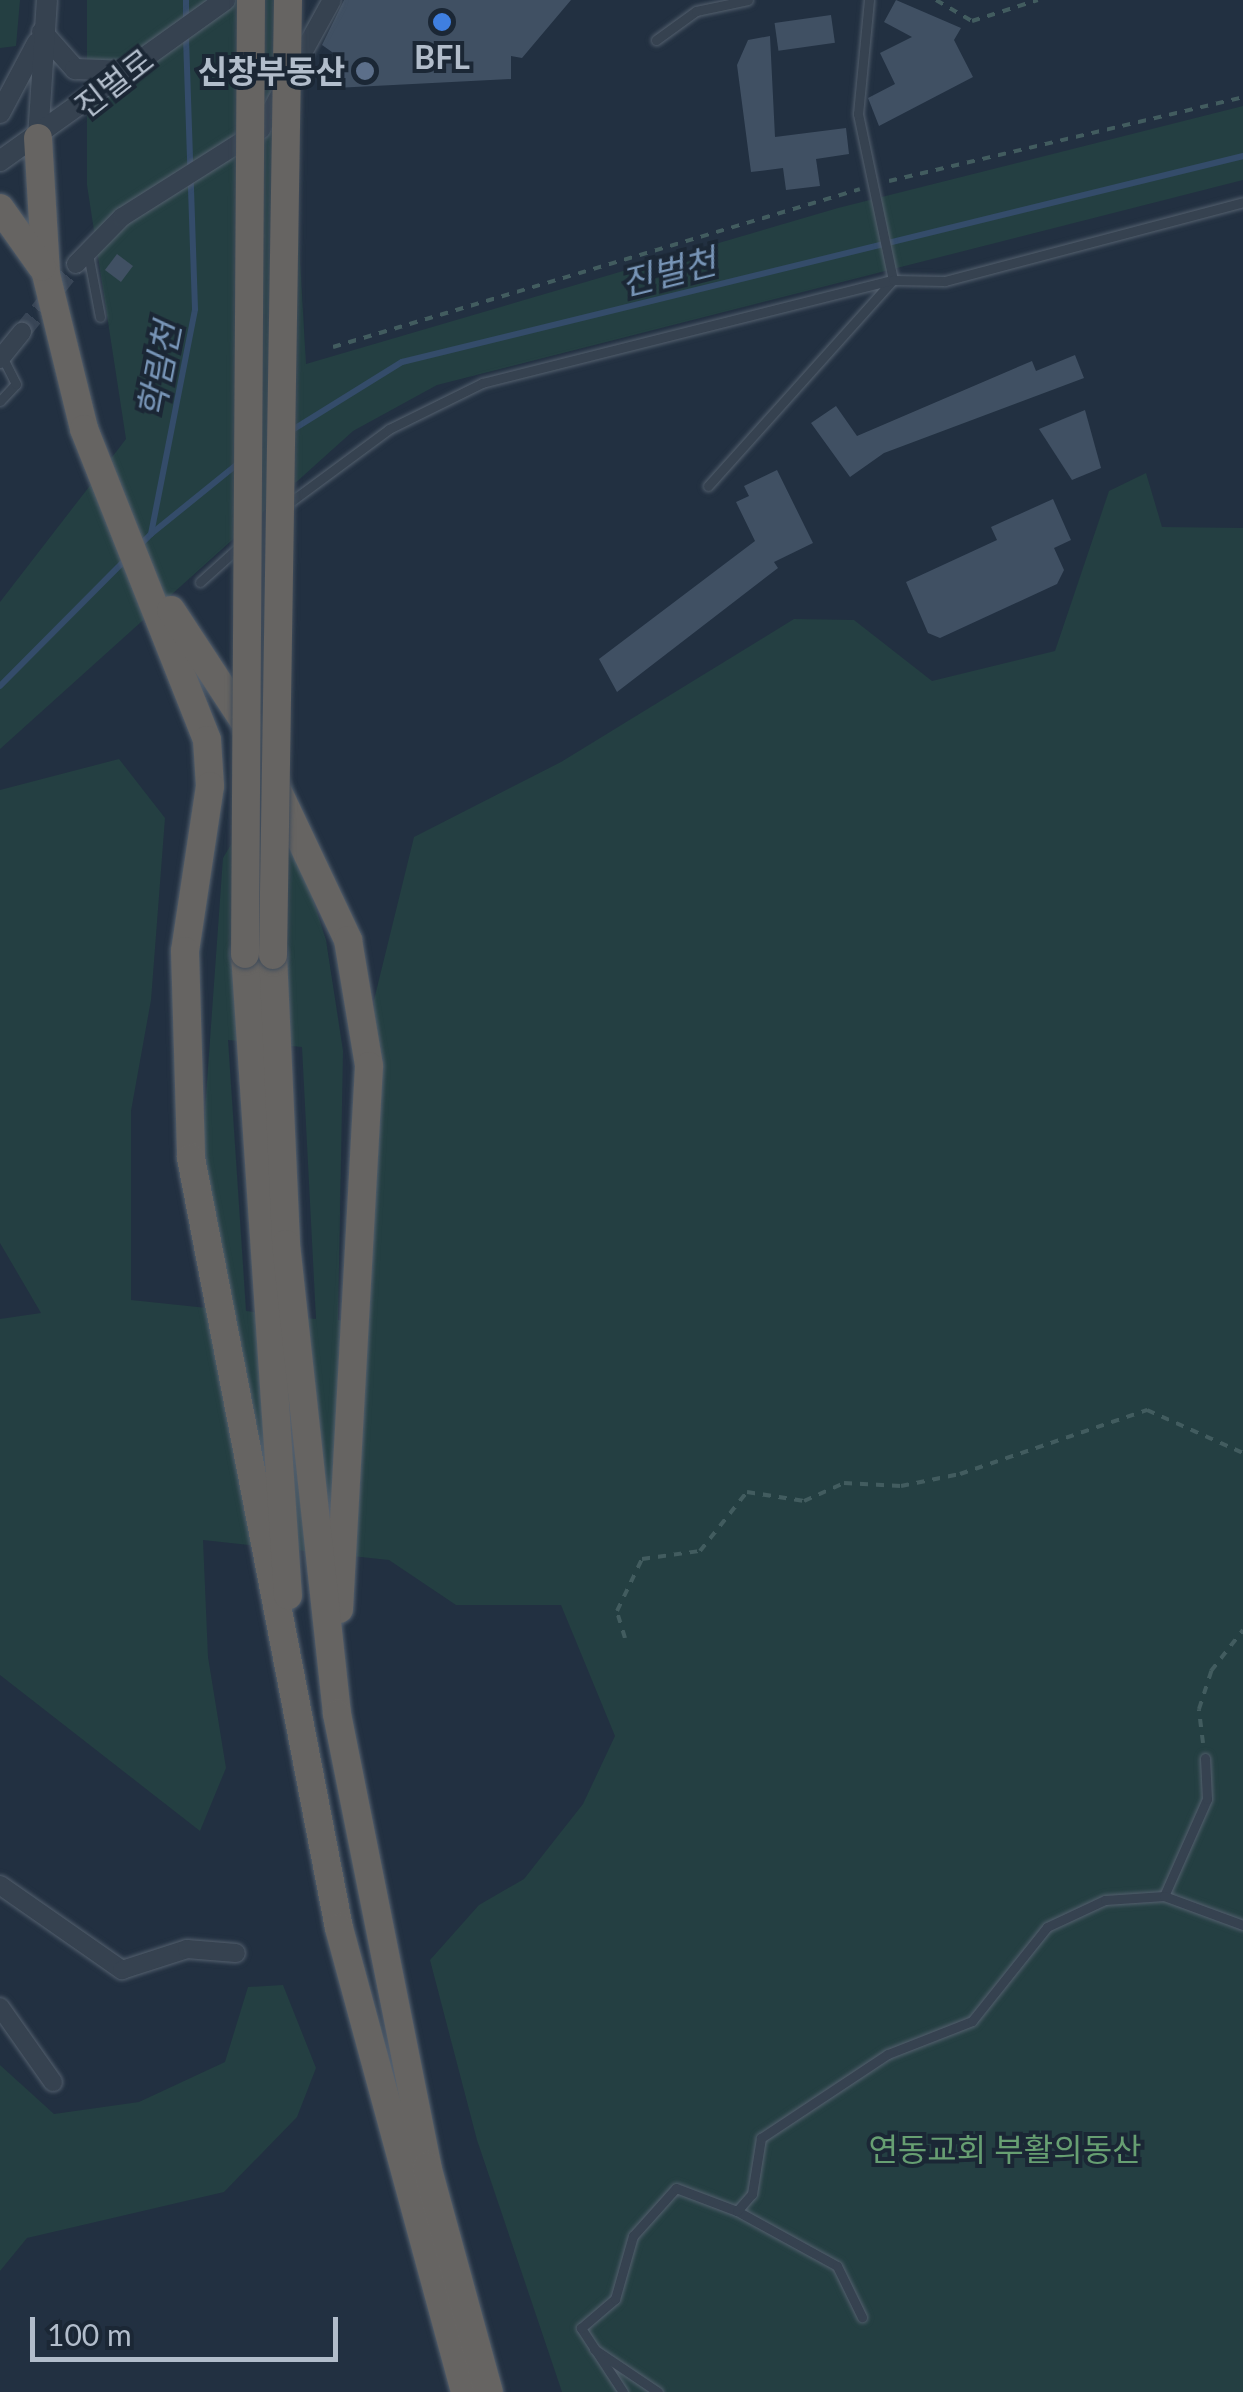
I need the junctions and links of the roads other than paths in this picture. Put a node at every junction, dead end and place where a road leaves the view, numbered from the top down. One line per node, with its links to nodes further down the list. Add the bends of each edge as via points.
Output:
1 (47, 0): 8 (street)
2 (225, 0): 10 (street, 진벌로)
3 (250, 0): 26 (highway, bridge)
4 (288, 0): 26 (highway, bridge)
5 (332, 0): 16 (street, via 289,88 227,156 140,204)
6 (748, 0): 9 (lane, via 696,11)
7 (869, 0): 18 (lane, via 857,85)
8 (42, 32): 10 (street, via 75,69); 11 (street); 12 (street)
9 (656, 40)
10 (128, 71): 12 (street, 진벌로)
11 (0, 112)
12 (38, 138): 13 (street, 진벌로); 17 (highway)
13 (0, 161)
14 (1243, 202): 18 (lane, via 945,281)
15 (0, 208): 17 (highway)
16 (82, 258): 19 (lane)
17 (46, 274): 24 (highway, via 84,429)
18 (894, 280): 23 (lane); 25 (lane, via 482,383 389,428 315,480)
19 (100, 317)
20 (22, 332): 21 (street)
21 (1, 358): 22 (lane, via 16,384)
22 (0, 401)
23 (708, 486)
24 (146, 571): 27 (highway, via 246,724 348,940 368,1066); 28 (highway, via 207,740 210,786 186,950 191,1158)
25 (200, 582)
26 (259, 955): 27 (highway); 28 (highway, via 264,1335)
27 (337, 1714): 40 (highway, via 427,2166)
28 (299, 1727): 39 (highway, via 398,2169)
29 (1205, 1758): 31 (lane, via 1206,1800)
30 (0, 1885): 33 (street, via 122,1970 187,1950)
31 (1164, 1896): 32 (lane); 36 (lane, via 1105,1900 1047,1927 972,2021 888,2054 761,2138 752,2194)
32 (1243, 1925)
33 (236, 1953)
34 (0, 2008): 35 (street)
35 (54, 2082)
36 (737, 2211): 37 (lane, via 837,2266); 38 (lane, via 676,2188 655,2205 632,2236 615,2299 581,2328)
37 (862, 2317)
38 (588, 2344): 41 (lane); 42 (lane)
39 (465, 2392)
40 (489, 2392)
41 (623, 2392)
42 (658, 2392)

